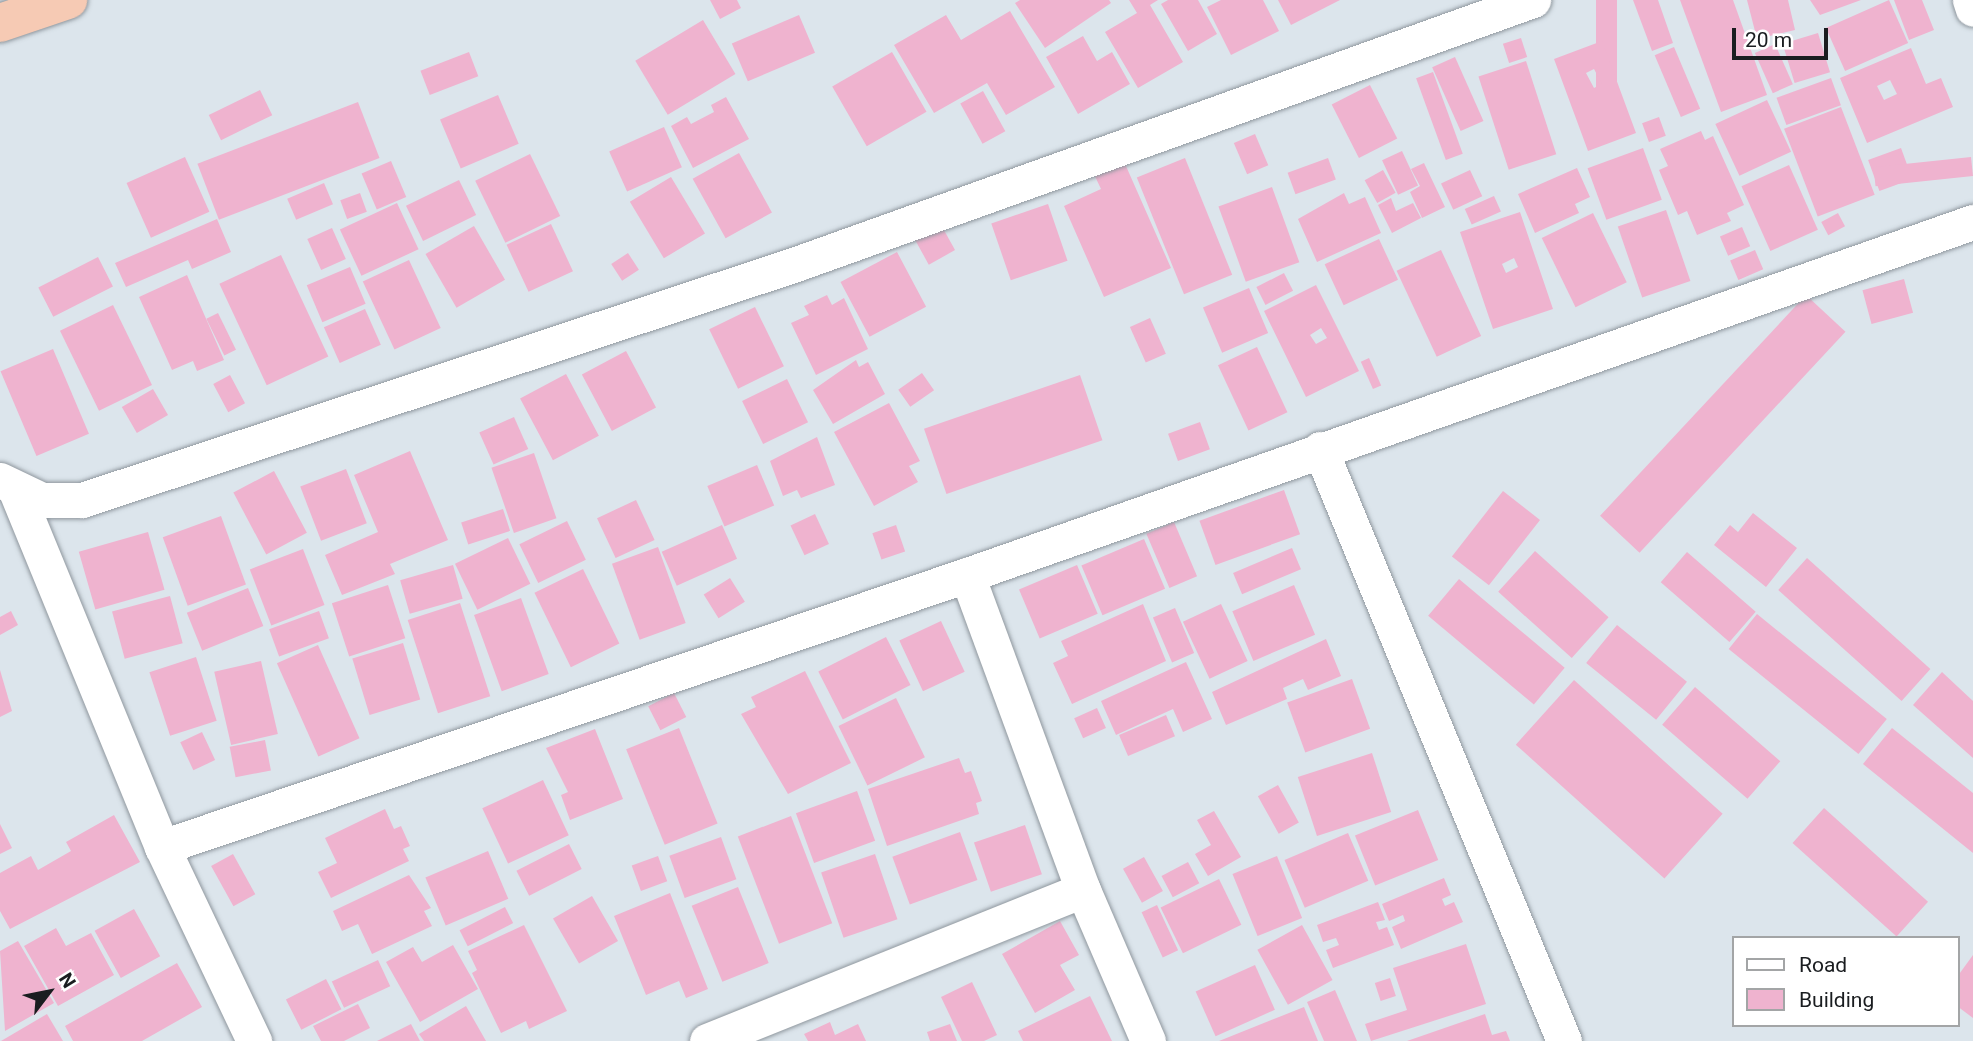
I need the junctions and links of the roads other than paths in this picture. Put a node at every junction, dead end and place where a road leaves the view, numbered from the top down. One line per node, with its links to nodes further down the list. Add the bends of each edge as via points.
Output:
1 (68, 0): 5 (highway)
2 (1533, 0): 8 (street, via 796,264 82,500 42,500)
3 (1970, 0): 4 (street)
4 (1973, 9)
5 (0, 23)
6 (1973, 222): 7 (street)
7 (1320, 449): 9 (street); 15 (street)
8 (8, 486): 10 (street)
9 (967, 575): 10 (street); 11 (street)
10 (162, 847): 12 (street)
11 (1083, 890): 13 (street); 14 (street)
12 (254, 1041)
13 (707, 1041)
14 (1148, 1041)
15 (1564, 1041)

